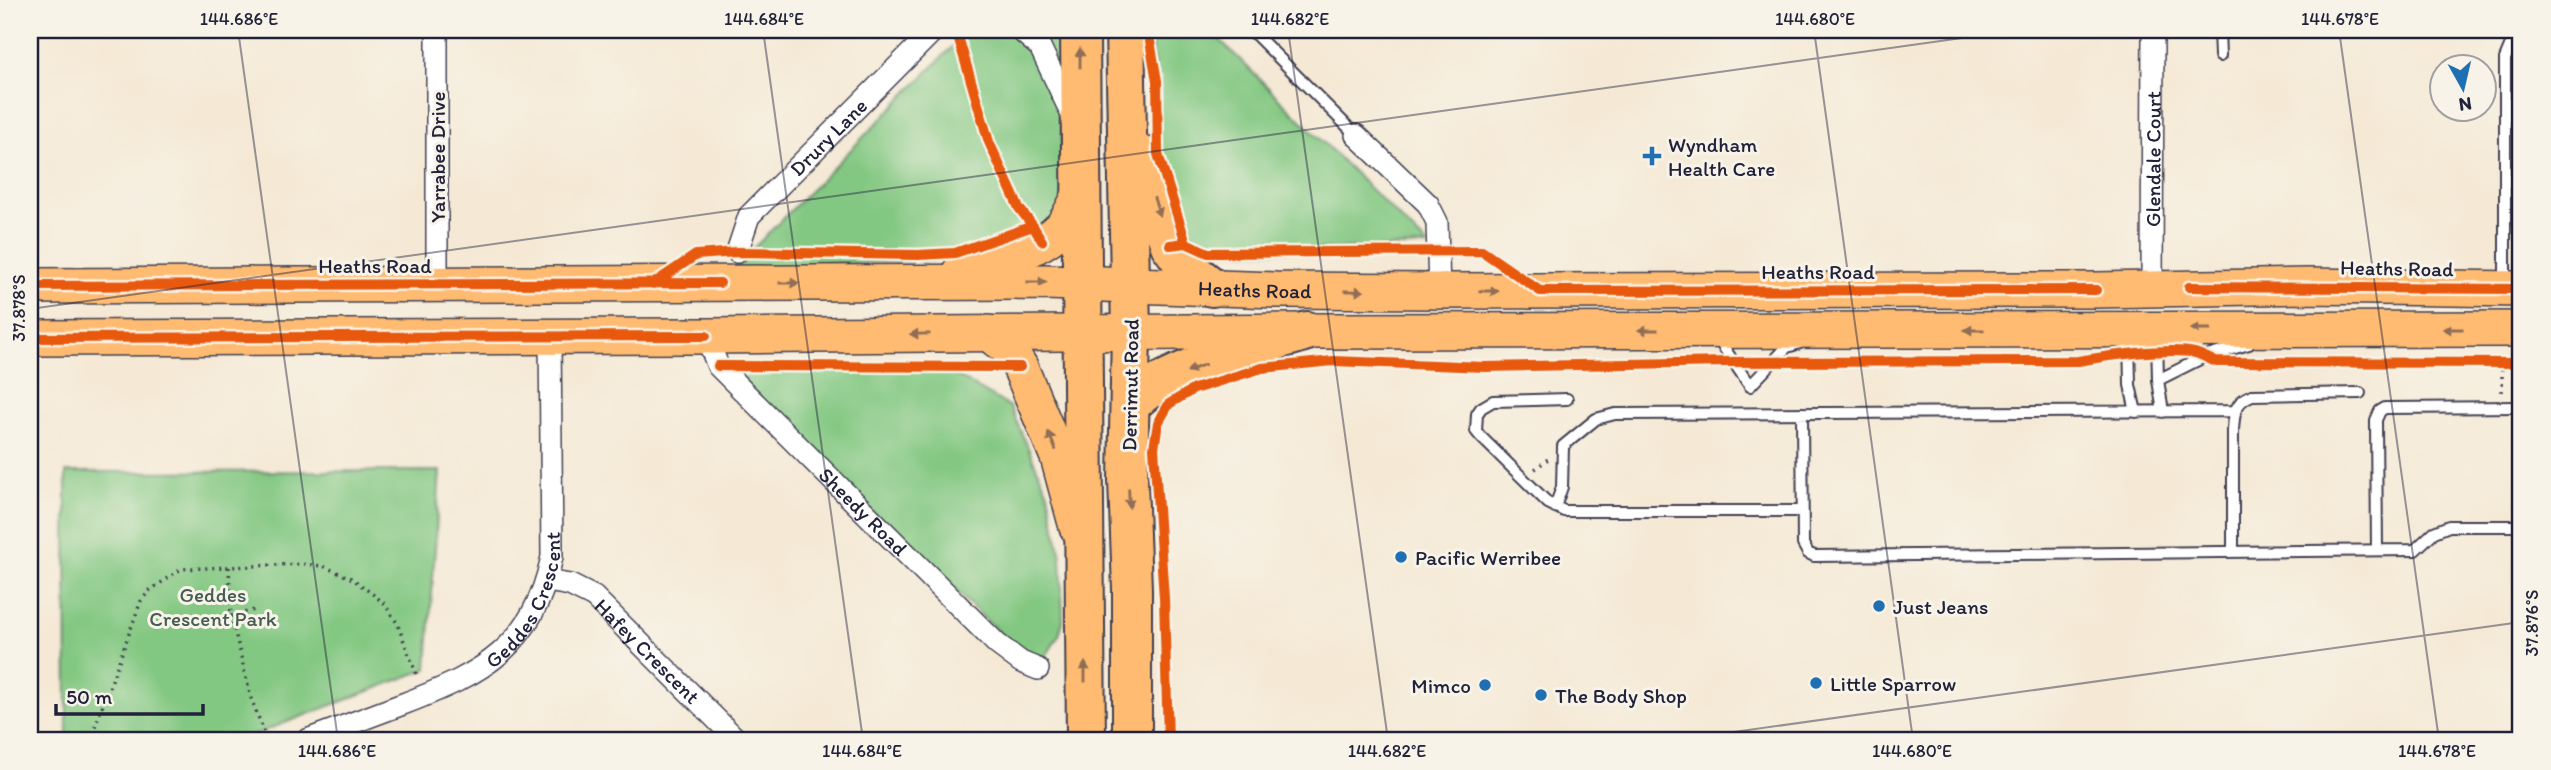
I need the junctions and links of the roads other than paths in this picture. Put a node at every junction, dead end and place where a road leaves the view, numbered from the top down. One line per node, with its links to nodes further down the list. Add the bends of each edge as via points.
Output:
1 (437, 30): 18 (street, Yarrabee Drive)
2 (934, 30): 15 (street, Drury Lane, via 749,216)
3 (1020, 30): 12 (street, via 1040,47)
4 (1080, 30): 12 (highway, one-way to 4)
5 (1125, 30): 11 (highway, Derrimut Road)
6 (1251, 30): 13 (lane)
7 (2153, 30): 23 (street, Glendale Court)
8 (2219, 30): 10 (lane)
9 (2518, 30): 24 (lane, via 2505,59)
10 (2220, 56)
11 (1127, 119): 20 (highway, Derrimut Road); 22 (highway, one-way to 22, via 1170,245 1186,267)
12 (1080, 135): 14 (highway)
13 (1356, 135): 25 (street, via 1428,204 1437,222)
14 (1081, 193): 16 (highway); 17 (main road, via 1059,230 1031,248)
15 (737, 252)
16 (1082, 282): 17 (main road, Heaths Road, one-way to 16); 20 (main road, Heaths Road); 35 (highway)
17 (920, 283): 19 (main road, Heaths Road, one-way to 17)
18 (437, 284): 19 (main road, Heaths Road); 21 (main road, Heaths Road)
19 (551, 284): 36 (main road)
20 (1130, 285): 22 (main road, Heaths Road); 33 (highway, Derrimut Road)
21 (30, 286)
22 (1212, 287): 25 (main road, Heaths Road, one-way to 25)
23 (2152, 287): 24 (main road, Heaths Road); 25 (main road, Heaths Road, one-way to 23); 27 (main road)
24 (2513, 289)
25 (1439, 291): 29 (main road, via 1456,317)
26 (1839, 329): 27 (main road, Heaths Road, one-way to 26); 32 (main road, Heaths Road); 32 (lane, via 1787,347 1750,386 1720,342)
27 (2143, 329): 30 (main road, Heaths Road, one-way to 27); 41 (lane); 47 (lane, via 2130,384)
28 (2521, 329): 30 (main road, Heaths Road, one-way to 30)
29 (1509, 330): 31 (main road, Heaths Road); 32 (main road, Heaths Road, one-way to 29)
30 (2332, 330): 39 (lane)
31 (1307, 331): 33 (main road, Heaths Road); 44 (highway, one-way to 44, via 1179,375 1138,396)
32 (1700, 331)
33 (1131, 332): 35 (main road, Heaths Road); 44 (highway, Derrimut Road)
34 (988, 333): 35 (main road, Heaths Road); 37 (main road, Heaths Road, one-way to 37); 55 (main road, one-way to 34, via 1058,457 1020,367 1010,350)
35 (1083, 333): 55 (highway)
36 (550, 335): 37 (main road, Heaths Road); 38 (main road, Heaths Road); 56 (street, Geddes Crescent, via 552,557)
37 (706, 337): 57 (street, Sheedy Road, via 718,366 998,644)
38 (30, 338)
39 (2268, 341)
40 (2256, 343): 41 (lane, via 2204,357)
41 (2158, 380): 48 (lane)
42 (2360, 393): 46 (lane, via 2252,395)
43 (1567, 399): 50 (lane, via 1493,401 1481,408 1475,422 1480,436)
44 (1131, 405): 61 (highway, Derrimut Road, one-way to 61)
45 (2521, 407): 53 (lane, via 2380,411 2376,420)
46 (2234, 411): 48 (lane); 54 (lane)
47 (2136, 412): 48 (lane); 49 (lane)
48 (2163, 412)
49 (1802, 413): 50 (lane, via 1615,414 1596,419 1563,446 1562,487); 51 (lane)
50 (1555, 507): 51 (lane, via 1573,511)
51 (1802, 511): 54 (lane, via 1803,544 1814,556)
52 (2521, 526): 53 (lane, via 2449,526 2434,532 2415,550)
53 (2377, 550): 54 (lane)
54 (2234, 552)
55 (1084, 554): 58 (highway, one-way to 55)
56 (547, 581): 59 (street, Geddes Crescent, via 520,634 496,658 426,695); 60 (street, Hafey Crescent, via 570,585 594,597)
57 (1038, 669)
58 (1081, 735)
59 (307, 740)
60 (737, 740)
61 (1132, 740)

